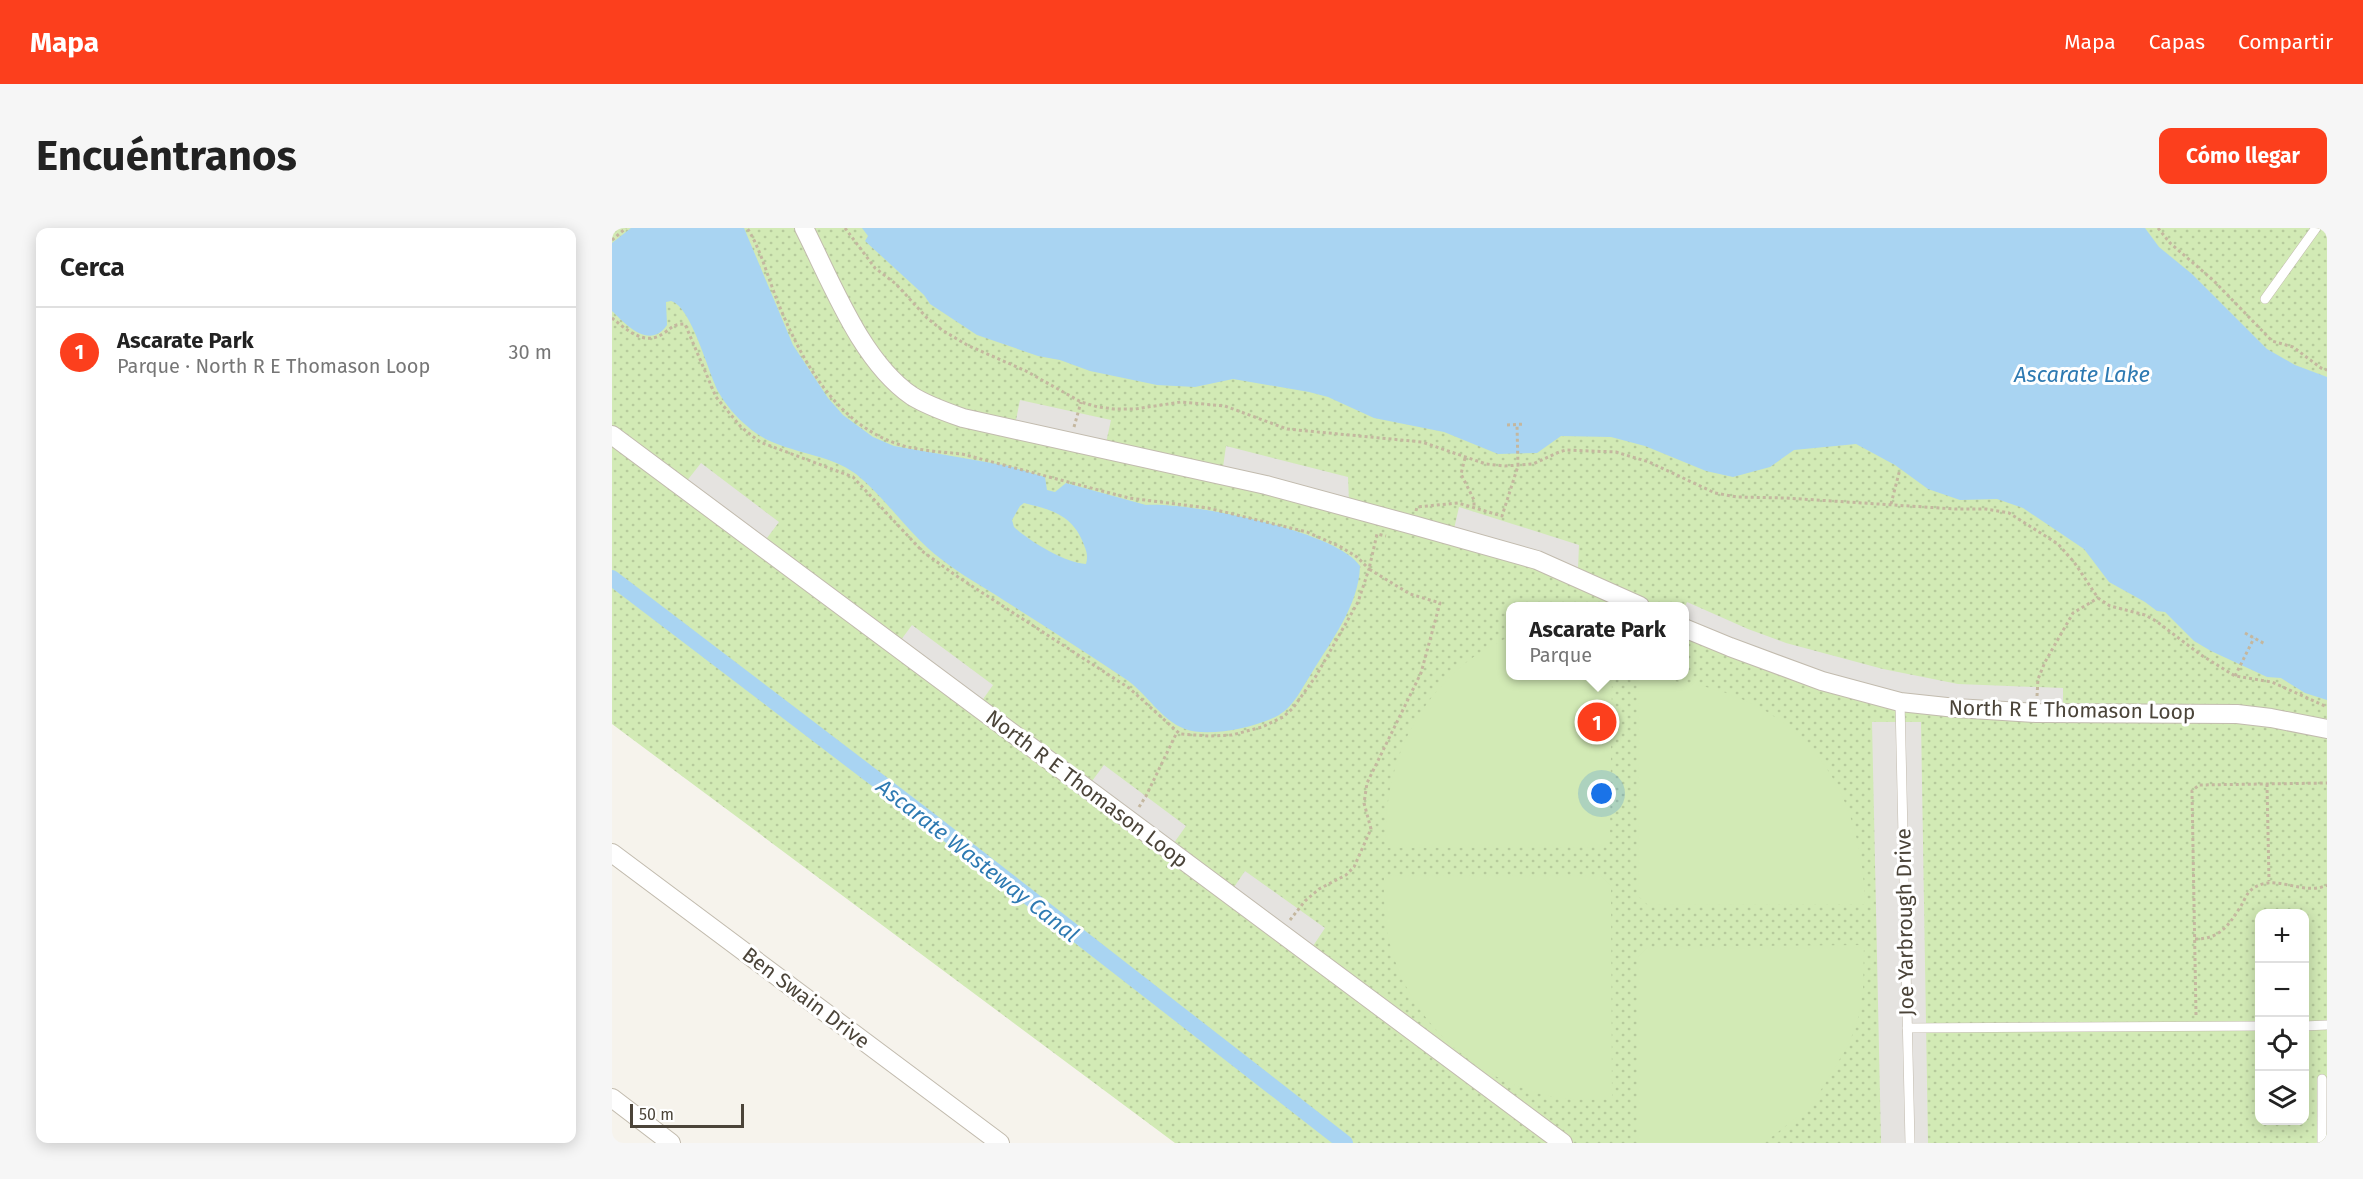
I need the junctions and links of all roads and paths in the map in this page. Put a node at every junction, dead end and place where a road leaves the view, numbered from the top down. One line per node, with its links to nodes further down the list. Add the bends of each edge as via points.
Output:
1 (626, 228): 6 (path)
2 (804, 228): 23 (street, via 852,323 875,359 897,383 935,408 963,418 1266,485 1458,537 1537,560)
3 (845, 228): 10 (path, via 875,268 942,330)
4 (2158, 228): 9 (path, via 2272,341 2298,350)
5 (2316, 228): 7 (lane)
6 (612, 240)
7 (2265, 299)
8 (612, 318): 34 (path, via 635,335 648,339 668,331 673,324 685,324 716,397 741,427 760,442 853,477 922,551 1129,688)
9 (2327, 370)
10 (1081, 402): 11 (path); 16 (path, via 1114,409 1181,402 1225,406 1287,429 1401,438)
11 (1077, 413)
12 (1525, 424): 14 (path)
13 (1507, 425): 14 (path)
14 (1516, 425): 17 (path)
15 (612, 435): 37 (street, North R E Thomason Loop)
16 (1465, 458): 17 (path); 20 (path, via 1461,474)
17 (1518, 466): 19 (path, via 1559,452 1604,450 1649,462 1726,496)
18 (1900, 470): 19 (path)
19 (1891, 504): 22 (path, via 1986,508 2009,513 2058,544)
20 (1474, 508)
21 (1369, 569): 34 (path, via 1358,602 1316,676 1283,717 1232,735)
22 (2098, 598): 29 (path, via 2110,606 2156,621); 32 (path, via 2075,610 2045,662 2038,679)
23 (1631, 602)
24 (1440, 603): 41 (path, via 1421,674 1367,783 1364,802 1371,829 1354,867 1305,901)
25 (1689, 630): 30 (street, North R E Thomason Loop, via 1822,681)
26 (2245, 633): 27 (path)
27 (2254, 638): 28 (path); 29 (path)
28 (2265, 644)
29 (2235, 676): 31 (path, via 2272,682)
30 (1900, 702): 32 (street, North R E Thomason Loop); 47 (lane, Joe Yarbrough Drive)
31 (2327, 707)
32 (2036, 713): 33 (street, North R E Thomason Loop, via 2237,714)
33 (2327, 729)
34 (1177, 732): 37 (path, via 1146,796)
35 (2327, 783): 36 (path)
36 (2267, 784): 39 (path); 42 (path, via 2199,784 2192,791)
37 (1129, 821): 41 (street, North R E Thomason Loop)
38 (612, 853): 51 (street, Ben Swain Drive)
39 (2269, 882): 40 (path, via 2303,889); 42 (path, via 2250,890 2224,930 2208,939)
40 (2327, 885)
41 (1281, 934): 52 (street, North R E Thomason Loop)
42 (2195, 939): 43 (path)
43 (2196, 1026): 44 (lane); 47 (lane)
44 (2255, 1026)
45 (2309, 1026): 46 (lane)
46 (2327, 1026)
47 (1907, 1028): 53 (lane, Joe Yarbrough Drive)
48 (2322, 1079): 54 (lane)
49 (612, 1098): 50 (street)
50 (671, 1143)
51 (1000, 1143)
52 (1563, 1143)
53 (1910, 1143)
54 (2322, 1143)

